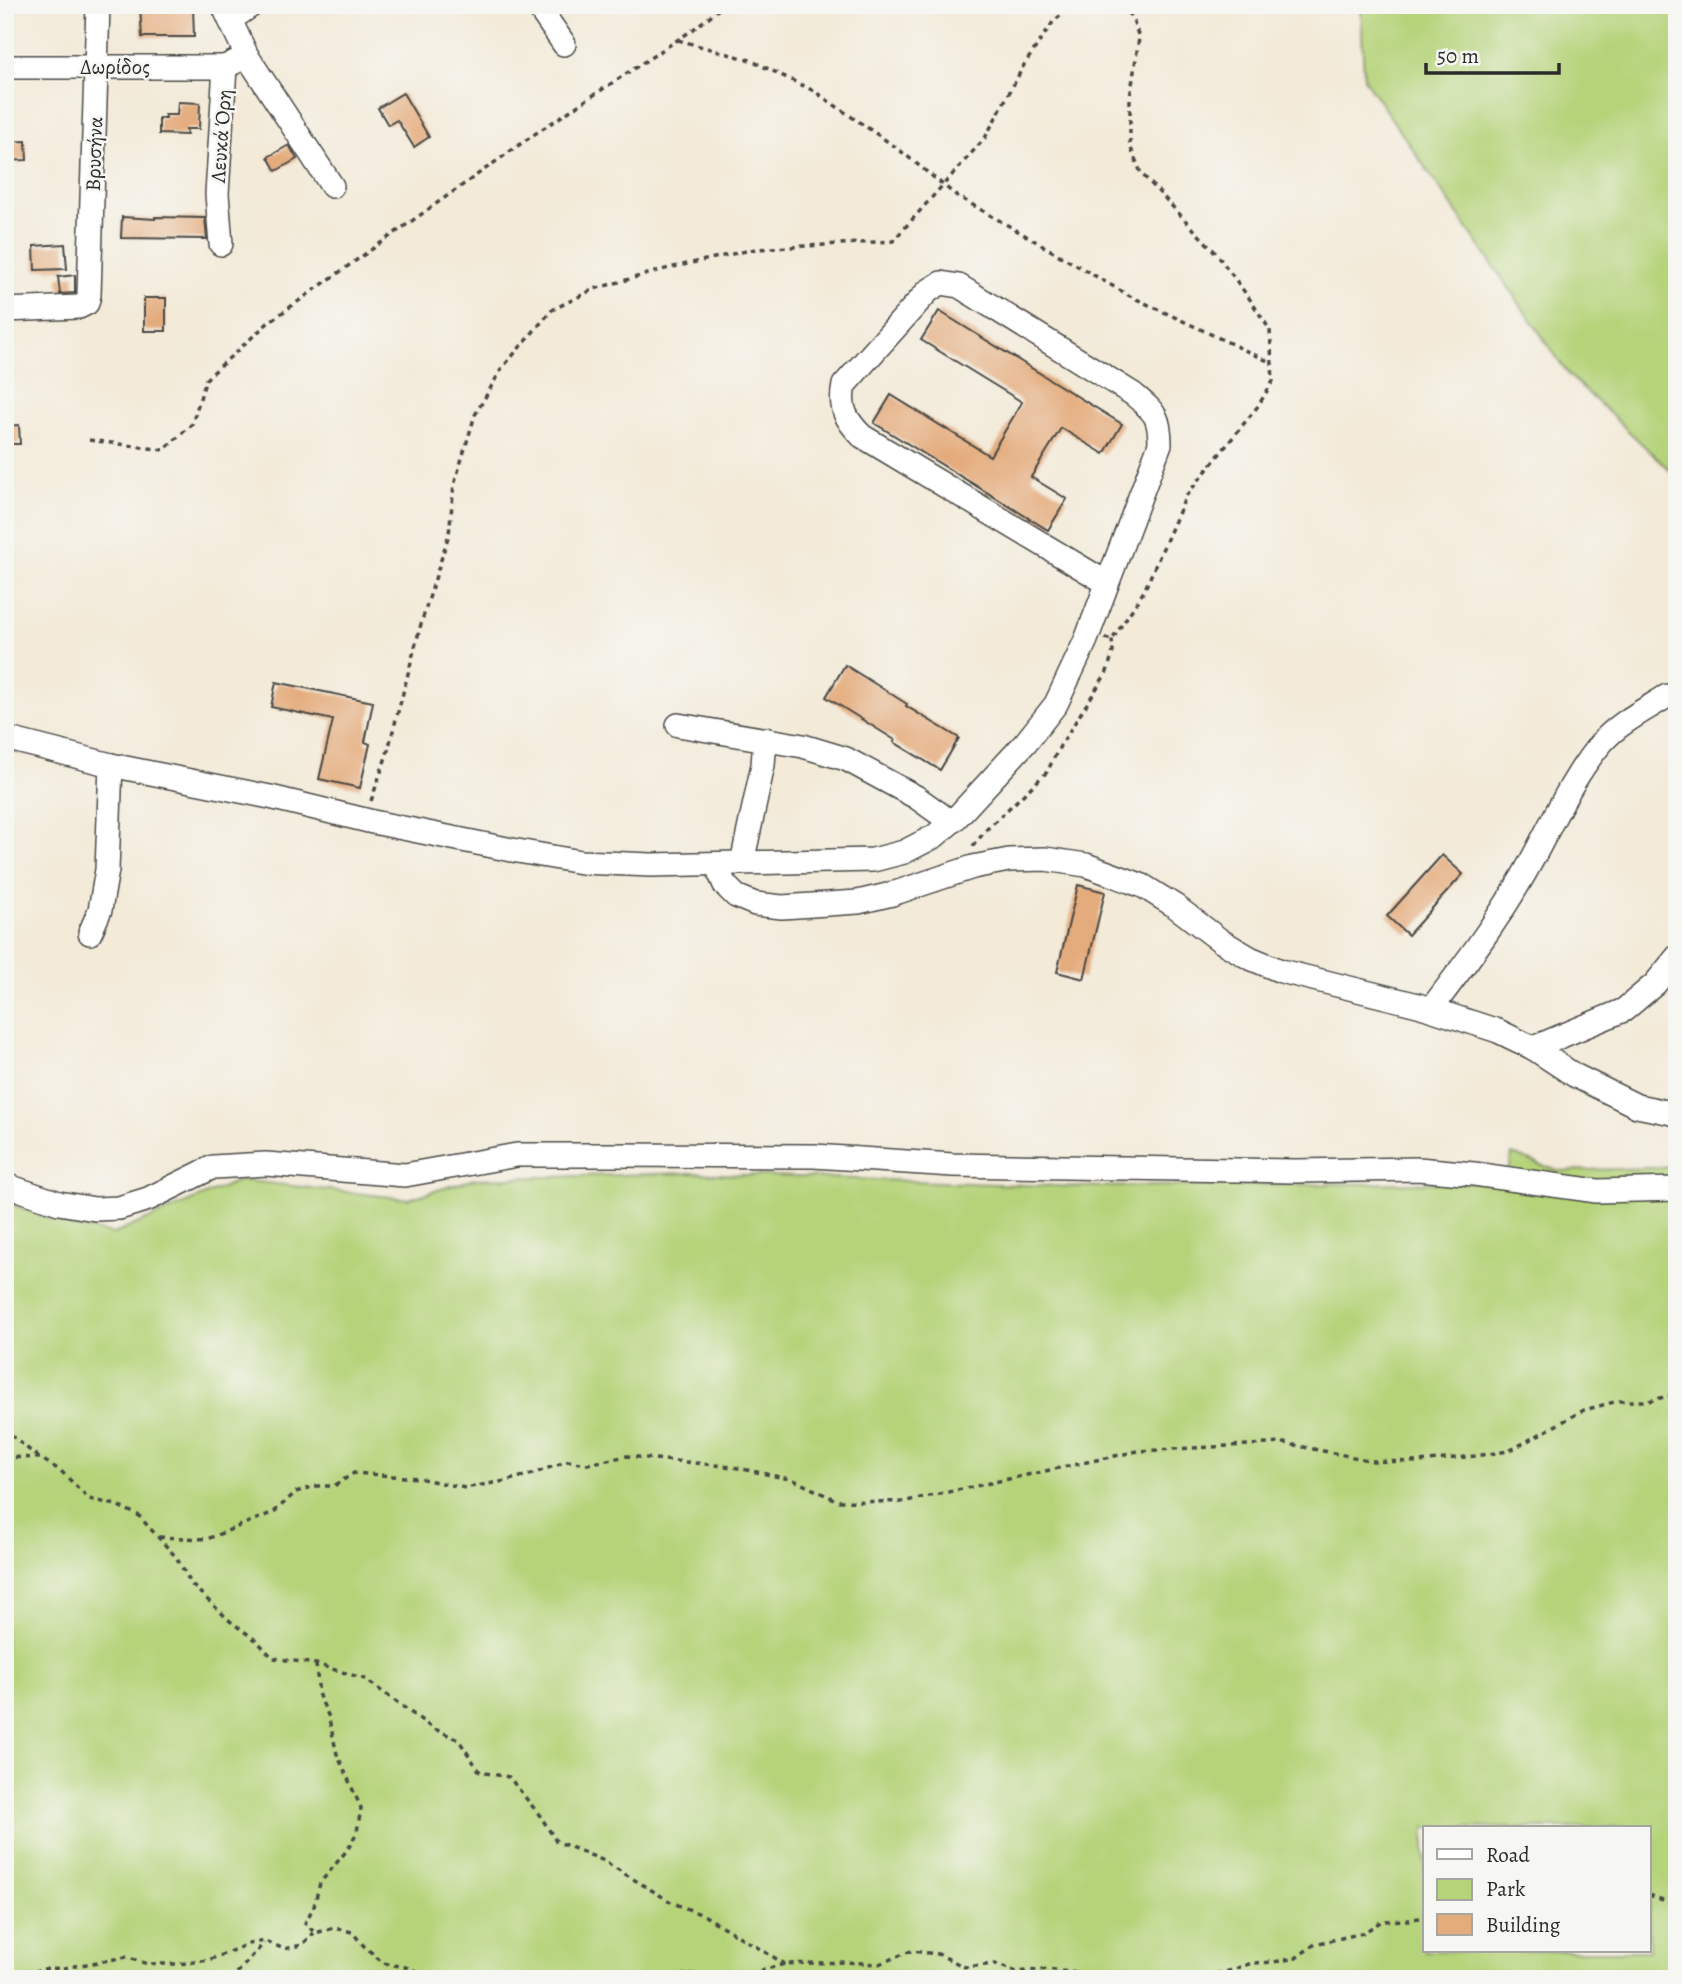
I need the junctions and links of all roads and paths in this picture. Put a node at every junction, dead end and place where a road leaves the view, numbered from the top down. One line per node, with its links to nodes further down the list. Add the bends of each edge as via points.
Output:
1 (98, 5): 13 (street, Βρυσήνα)
2 (252, 5): 7 (street)
3 (537, 5): 9 (street)
4 (724, 5): 8 (path)
5 (1073, 5): 14 (path, via 1053,22 985,138)
6 (1115, 5): 18 (path, via 1132,16 1139,38 1130,98 1130,146 1141,173 1216,253 1249,298 1270,330)
7 (226, 12): 10 (street)
8 (678, 40): 14 (path, via 750,60 814,92); 19 (path, via 539,131 269,322 206,379 192,424 164,450)
9 (564, 44)
10 (247, 56): 11 (street, Λευκά Όρη); 15 (street)
11 (225, 66): 13 (street, Δωρίδος); 16 (street, Λευκά Όρη, via 217,194)
12 (5, 67): 13 (street, Δωρίδος)
13 (97, 67): 17 (street, Βρυσήνα, via 87,303)
14 (944, 185): 18 (path, via 1130,296); 28 (path, via 893,241 755,249 594,289 552,310 502,368 475,415 454,485 449,534)
15 (332, 186)
16 (221, 244)
17 (5, 310)
18 (1273, 364): 22 (path, via 1273,382 1186,496 1144,591)
19 (89, 440)
20 (1107, 583): 20 (street, via 862,436 848,422 841,399 844,385 928,291 941,283 959,285 1133,394 1151,409 1160,425 1160,444); 21 (street)
21 (1088, 632): 22 (path); 29 (street, via 1056,704)
22 (1112, 640): 31 (path, via 1107,672 1047,772 986,830 971,848)
23 (1667, 696): 34 (street, via 1622,723 1603,741 1519,883)
24 (678, 725): 26 (street)
25 (5, 738): 27 (street)
26 (765, 739): 29 (street, via 846,759); 30 (street, via 763,765)
27 (111, 765): 28 (street); 32 (street, via 107,870 100,910)
28 (365, 820): 30 (street, via 581,862)
29 (951, 822): 30 (street, via 904,852 873,860)
30 (731, 863): 31 (street, via 720,874 736,896 782,907 870,899)
31 (966, 869): 34 (street, via 1045,859 1086,865 1143,886 1221,941 1281,971)
32 (90, 933)
33 (1677, 957): 35 (street, via 1655,984 1624,1010)
34 (1431, 1009): 35 (street)
35 (1533, 1048): 36 (street, via 1637,1106)
36 (1677, 1114)
37 (5, 1185): 38 (street, via 59,1203 119,1208 214,1167 266,1164 405,1175 517,1155 606,1155 814,1156 967,1166 1418,1169 1597,1191)
38 (1677, 1189)
39 (1677, 1394): 43 (path, via 1584,1410 1508,1451 1475,1456 1373,1461 1284,1443 1138,1451 902,1502 838,1501 793,1480 733,1467 627,1456 588,1464 568,1461 505,1482 465,1488 418,1478 355,1474 334,1486 296,1492 274,1512 207,1539)
40 (5, 1427): 42 (path)
41 (5, 1457): 42 (path)
42 (40, 1458): 43 (path, via 61,1471 89,1499 138,1515)
43 (159, 1537): 44 (path, via 192,1585 273,1658)
44 (316, 1664): 48 (path, via 319,1696 337,1754 361,1808 357,1832 320,1883 305,1923); 50 (path, via 365,1679 432,1728 458,1739 480,1772 509,1777 556,1841 602,1860)
45 (1650, 1895): 46 (path)
46 (1677, 1905)
47 (1423, 1917): 56 (path, via 1382,1921 1363,1933 1315,1944 1296,1958)
48 (315, 1933): 49 (path, via 302,1945 284,1949); 53 (path, via 335,1928 352,1932 383,1963)
49 (265, 1941): 51 (path, via 209,1960 148,1964 126,1957); 52 (path)
50 (785, 1964): 54 (path, via 745,1975 687,1974); 55 (path, via 879,1964 911,1951 938,1954 965,1967 995,1964 1017,1972 1048,1969)
51 (5, 1978)
52 (229, 1979)
53 (438, 1979)
54 (671, 1979)
55 (1117, 1979)
56 (1186, 1979)

